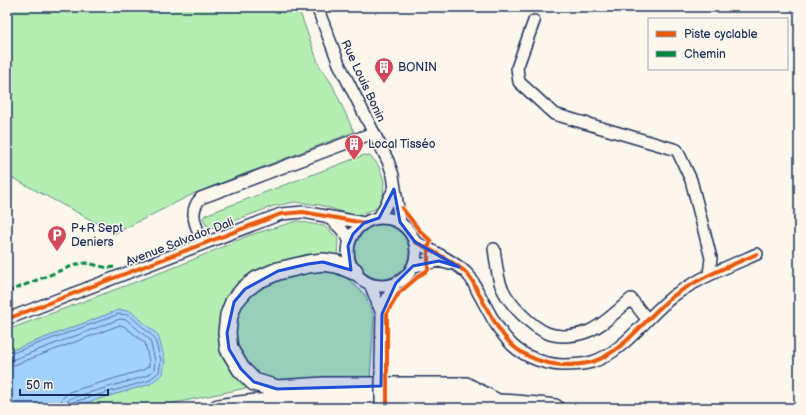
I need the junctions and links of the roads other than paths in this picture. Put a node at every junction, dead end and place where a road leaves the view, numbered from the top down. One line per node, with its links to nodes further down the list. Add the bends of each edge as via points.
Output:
1 (316, 7): 3 (street, Rue Louis Bonin, via 339,64)
2 (534, 21): 17 (street, via 517,68 519,82 554,114 678,150 691,180 711,258)
3 (373, 133): 4 (street, Rue Louis Bonin, via 388,161); 11 (street, via 201,198 193,214)
4 (394, 189): 6 (street); 7 (street, Rue Louis Bonin)
5 (325, 216): 8 (street, Avenue Salvador Dali); 9 (street, Avenue Salvador Dali, via 337,224); 11 (street, Avenue Salvador Dali, via 303,212 281,214)
6 (379, 218): 7 (street, via 390,218); 8 (street)
7 (400, 222): 10 (street, via 412,234)
8 (364, 223): 9 (street, via 357,228)
9 (350, 241): 16 (street, via 348,255)
10 (415, 242): 14 (street, via 416,255); 15 (street)
11 (203, 244): 21 (street, Avenue Salvador Dali)
12 (494, 249): 22 (street, via 501,287 509,302 547,333 562,336 588,331 599,326 631,299)
13 (757, 254): 17 (street)
14 (413, 266): 15 (street, via 439,261); 18 (street, via 406,276)
15 (459, 267): 22 (street, via 469,275 500,331 513,346 531,357 552,365 592,362 625,342)
16 (354, 271): 19 (street); 23 (highway, via 337,264 308,264 278,271 257,280 246,289 234,302 229,315 227,333 229,349 241,369 254,382 278,389 324,386 466,386)
17 (709, 274): 22 (street, via 675,295)
18 (396, 283): 19 (street, via 383,286); 20 (street)
19 (370, 284): 20 (street)
20 (382, 314): 25 (street, bridge)
21 (7, 319)
22 (647, 319)
23 (494, 402): 24 (highway, via 342,399); 26 (highway)
24 (218, 408)
25 (381, 408)
26 (555, 408)

